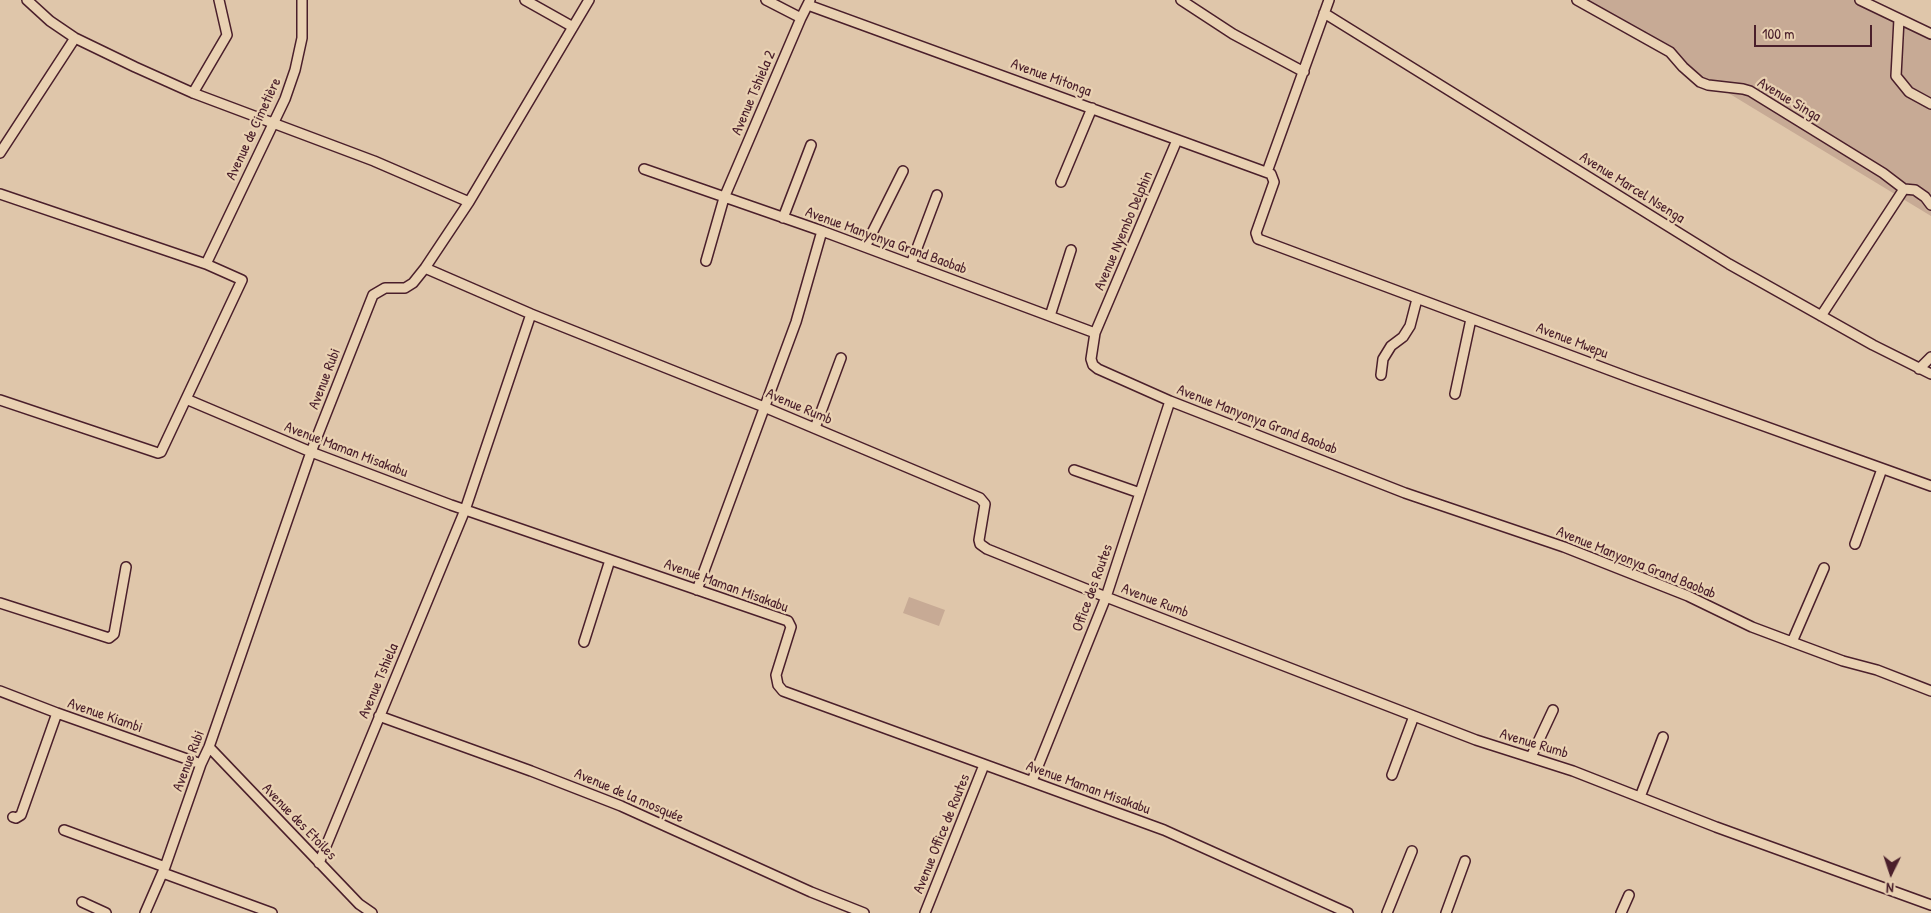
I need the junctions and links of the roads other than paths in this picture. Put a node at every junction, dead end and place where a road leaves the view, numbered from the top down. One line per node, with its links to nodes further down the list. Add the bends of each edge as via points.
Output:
1 (28, 0): 18 (street)
2 (219, 0): 20 (street, via 227,35)
3 (302, 0): 23 (street, Avenue de Cimetière, via 302,38 295,70)
4 (525, 0): 16 (street)
5 (589, 0): 16 (street, Avenue Rubi)
6 (766, 0): 14 (street)
7 (1181, 0): 12 (street)
8 (1329, 0): 13 (street)
9 (1577, 0): 31 (street, Avenue Singa, via 1670,52 1700,82 1750,91)
10 (1860, 0): 15 (street)
11 (809, 2): 14 (street, Avenue Tshiela 2); 22 (street, Avenue Mitonga)
12 (1192, 3): 19 (street, via 1233,34)
13 (1324, 13): 19 (street); 48 (street, Avenue Marcel Nsenga, via 1729,264)
14 (801, 18): 34 (street, Avenue Tshiela 2)
15 (1898, 19): 17 (street); 21 (street, via 1896,76 1908,92)
16 (573, 27): 35 (street, Avenue Rubi)
17 (1931, 34)
18 (75, 38): 20 (street); 26 (street)
19 (1304, 72): 29 (street)
20 (193, 93): 23 (street)
21 (1931, 104)
22 (1092, 108): 24 (street, Avenue Mitonga); 30 (street)
23 (273, 122): 35 (street); 42 (street, Avenue de Cimetière)
24 (1177, 140): 29 (street, Avenue Mitonga); 50 (street, Avenue Nyembo Delphin)
25 (811, 145): 37 (street)
26 (0, 153)
27 (644, 169): 34 (street, Avenue Manyonya Grand Baobab)
28 (903, 171): 39 (street)
29 (1267, 172): 45 (street, Avenue Mwepu, via 1274,177 1273,186 1257,228 1258,239)
30 (1061, 182)
31 (1904, 189): 36 (street, Avenue Singa, via 1915,190); 48 (street)
32 (0, 194): 42 (street)
33 (937, 195): 43 (street)
34 (724, 198): 37 (street, Avenue Manyonya Grand Baobab); 41 (street, Avenue Tshiela 2)
35 (469, 202): 44 (street, Avenue Rubi)
36 (1931, 205)
37 (783, 218): 38 (street, Avenue Manyonya Grand Baobab)
38 (822, 231): 39 (street, Avenue Manyonya Grand Baobab); 60 (street, via 796,322)
39 (865, 247): 43 (street, Avenue Manyonya Grand Baobab)
40 (1071, 250): 47 (street)
41 (706, 261)
42 (206, 264): 58 (street, via 242,281)
43 (911, 264): 47 (street, Avenue Manyonya Grand Baobab)
44 (425, 268): 46 (street, Avenue Rumb); 62 (street, Avenue Rubi, via 405,288 385,288 373,295)
45 (1417, 299): 49 (street, Avenue Mwepu); 54 (street, via 1410,326 1383,359)
46 (531, 314): 60 (street, Avenue Rumb); 67 (street, Avenue Tshiela)
47 (1050, 316): 50 (street, Avenue Manyonya Grand Baobab)
48 (1821, 316): 53 (street, Avenue Marcel Nsenga)
49 (1471, 319): 56 (street); 63 (street, Avenue Mwepu)
50 (1095, 333): 59 (street, Avenue Manyonya Grand Baobab, via 1093,365)
51 (1931, 357): 53 (street)
52 (841, 358): 61 (street)
53 (1919, 369): 55 (street, Avenue Marcel Nsenga)
54 (1381, 374)
55 (1931, 374)
56 (1455, 394)
57 (0, 400): 58 (street, via 158,453 163,450)
58 (186, 400): 62 (street, Avenue Maman Misakabu)
59 (1170, 401): 66 (street, Office des Routes); 76 (street, Avenue Manyonya Grand Baobab, via 1405,493 1564,547)
60 (764, 407): 61 (street, Avenue Rumb); 72 (street)
61 (815, 428): 73 (street, Avenue Rumb, via 980,498 985,504 980,544)
62 (311, 452): 67 (street, Avenue Maman Misakabu); 84 (street, Avenue Rubi)
63 (1882, 469): 65 (street, Avenue Mwepu); 68 (street)
64 (1074, 470): 66 (street)
65 (1931, 486)
66 (1140, 493): 73 (street, Office des Routes)
67 (465, 510): 69 (street, Avenue Maman Misakabu); 81 (street, Avenue Tshiela)
68 (1855, 544)
69 (610, 560): 72 (street, Avenue Maman Misakabu); 75 (street)
70 (126, 567): 74 (street, via 111,638)
71 (1824, 568): 76 (street)
72 (697, 590): 87 (street, Avenue Maman Misakabu, via 790,623 776,675 783,691)
73 (1106, 597): 82 (street, Avenue Rumb); 89 (street, Office des Routes)
74 (0, 603)
75 (584, 642)
76 (1792, 642): 77 (street, Avenue Manyonya Grand Baobab)
77 (1931, 691)
78 (0, 692): 80 (street, Avenue Kiambi)
79 (1553, 710): 85 (street)
80 (56, 714): 86 (street, Avenue Kiambi); 91 (street, via 21,815)
81 (379, 716): 95 (street, Avenue Tshiela); 104 (street, Avenue de la mosquée, via 622,806 810,892)
82 (1414, 716): 85 (street, Avenue Rumb); 88 (street)
83 (1664, 737): 90 (street)
84 (209, 747): 86 (street, Avenue Rubi); 95 (street, Avenue des Etoiles)
85 (1531, 758): 90 (street, Avenue Rumb)
86 (201, 764): 96 (street, Avenue Rubi)
87 (984, 765): 89 (street, Avenue Maman Misakabu); 105 (street, Avenue Office de Routes)
88 (1392, 775)
89 (1032, 781): 106 (street, Avenue Maman Misakabu, via 1164,830)
90 (1640, 797): 99 (street, Avenue Rumb)
91 (13, 817)
92 (64, 830): 96 (street)
93 (1412, 851): 107 (street)
94 (1464, 861): 108 (street)
95 (320, 863): 103 (street, Avenue des Etoiles, via 359,904)
96 (164, 870): 101 (street, Avenue Rubi); 102 (street)
97 (1629, 895): 109 (street)
98 (82, 902): 100 (street)
99 (1931, 905)
100 (106, 913)
101 (145, 913)
102 (272, 913)
103 (372, 913)
104 (864, 913)
105 (925, 913)
106 (1348, 913)
107 (1387, 913)
108 (1446, 913)
109 (1621, 913)

